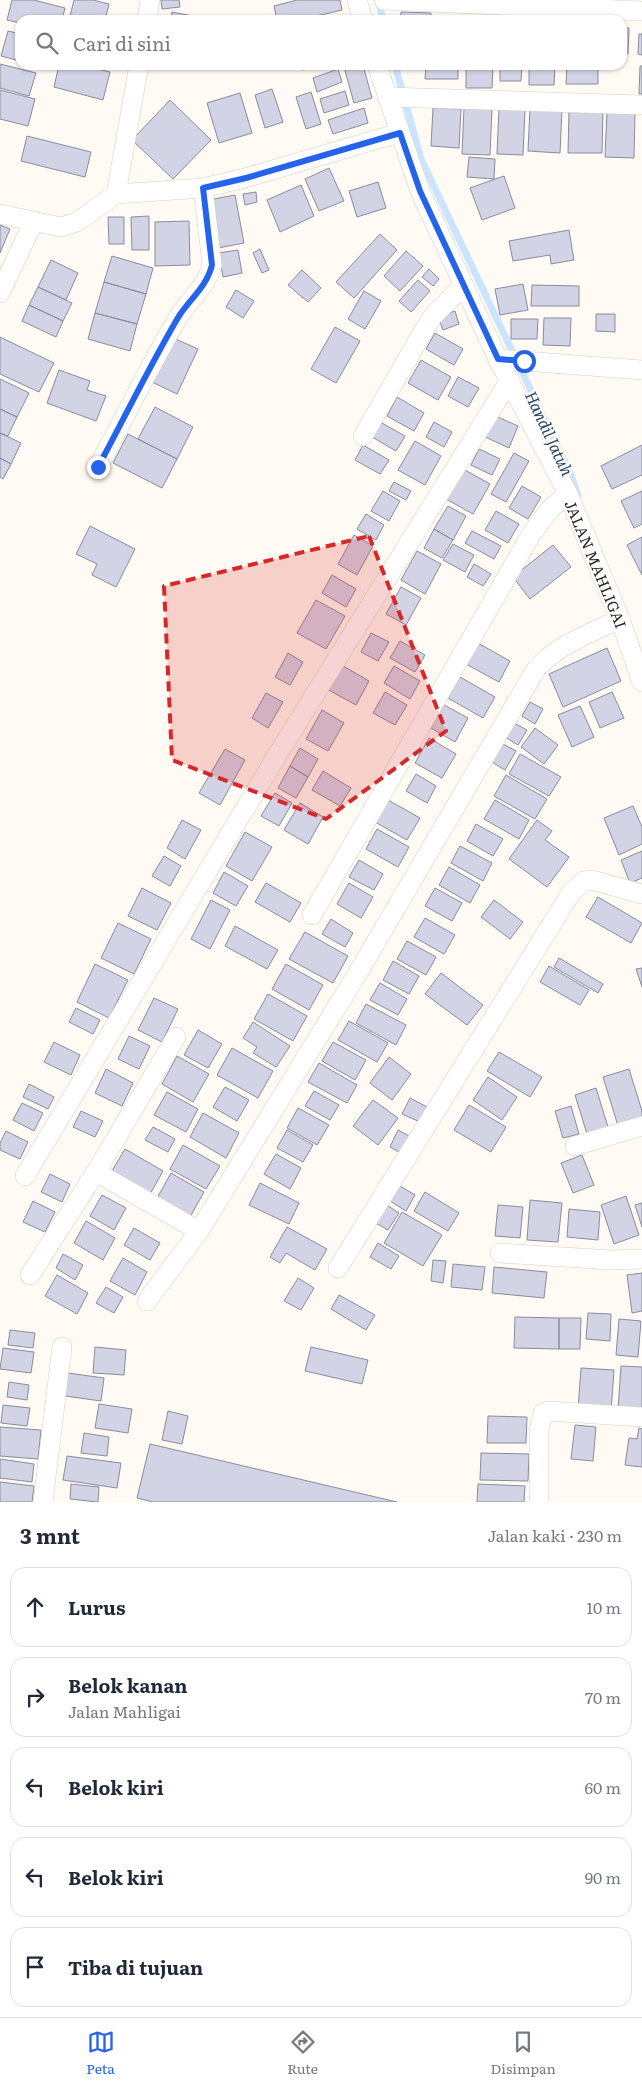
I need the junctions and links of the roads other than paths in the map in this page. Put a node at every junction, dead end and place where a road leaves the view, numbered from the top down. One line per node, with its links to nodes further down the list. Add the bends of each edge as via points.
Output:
1 (150, 0): 6 (street)
2 (357, 0): 7 (street)
3 (384, 0): 4 (street)
4 (388, 0): 5 (street)
5 (642, 11)
6 (148, 15)
7 (362, 15)
8 (138, 70): 14 (street)
9 (380, 70): 10 (street, JALAN MAHLIGAI)
10 (400, 98): 11 (street); 12 (street, JALAN MAHLIGAI)
11 (642, 105)
12 (400, 133): 13 (street); 17 (street, JALAN MAHLIGAI, via 420,191)
13 (203, 188): 14 (street); 23 (street, via 212,265 210,273 180,316)
14 (116, 194): 16 (street, via 77,222 61,226)
15 (0, 214): 16 (street)
16 (33, 223): 18 (street)
17 (463, 286): 19 (street, JALAN MAHLIGAI); 22 (street, via 423,332)
18 (0, 293)
19 (511, 360): 20 (street); 21 (street, JALAN MAHLIGAI)
20 (642, 370)
21 (510, 380): 24 (street, JALAN MAHLIGAI); 33 (street, via 274,762)
22 (363, 436)
23 (98, 467)
24 (568, 494): 25 (street, JALAN MAHLIGAI); 28 (street, via 551,508 532,534)
25 (620, 619): 26 (street, JALAN MAHLIGAI); 34 (street, via 555,651 535,671 359,970)
26 (641, 676)
27 (642, 894): 37 (street, via 592,880 584,881 571,893)
28 (312, 915)
29 (176, 1036): 32 (street)
30 (642, 1126): 31 (street)
31 (575, 1146)
32 (96, 1172): 34 (street); 38 (street)
33 (26, 1176)
34 (199, 1231): 39 (street)
35 (500, 1253): 36 (street)
36 (642, 1259)
37 (338, 1268)
38 (30, 1275)
39 (147, 1301)
40 (62, 1347): 42 (street)
41 (642, 1417): 43 (street, via 543,1413 539,1430)
42 (43, 1502)
43 (538, 1502)

